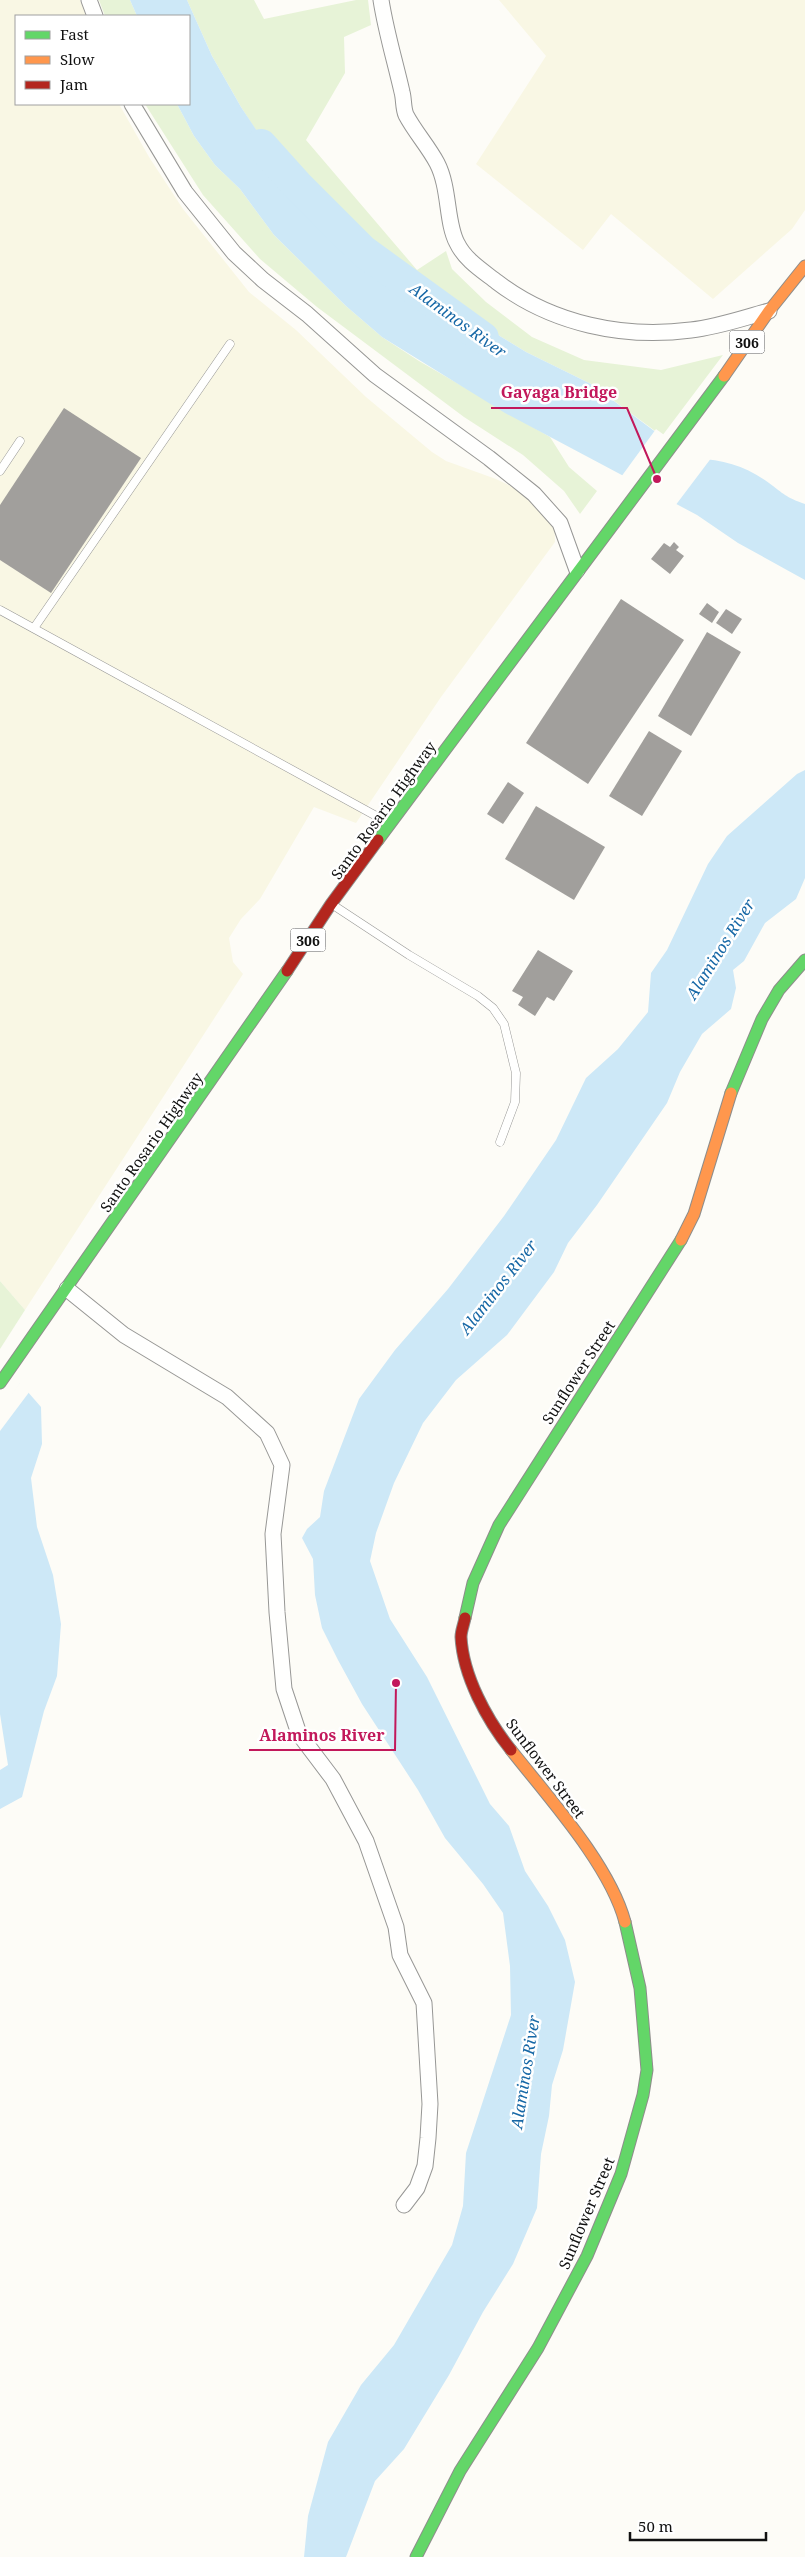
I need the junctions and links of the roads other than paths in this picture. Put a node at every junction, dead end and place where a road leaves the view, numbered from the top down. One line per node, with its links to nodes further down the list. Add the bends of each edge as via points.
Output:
1 (89, 0): 3 (street)
2 (381, 0): 6 (street, via 405,113 437,163 447,190 456,243 472,263 513,294 558,318 577,323 667,332 714,326)
3 (95, 15)
4 (133, 105): 10 (street, via 185,192 234,252 375,375 534,494 560,523)
5 (805, 266): 6 (street, Santo Rosario Highway / 306)
6 (769, 311): 10 (street, Santo Rosario Highway / 306, via 693,420)
7 (230, 344): 12 (lane)
8 (20, 441): 9 (lane)
9 (0, 471)
10 (577, 570): 13 (street, Santo Rosario Highway / 306)
11 (0, 610): 12 (lane)
12 (34, 628): 13 (lane)
13 (391, 824): 14 (street, Santo Rosario Highway / 306)
14 (332, 904): 16 (lane, via 493,1008 504,1024 516,1073 515,1102); 17 (street, Santo Rosario Highway / 306)
15 (805, 960): 20 (street, Sunflower Street, via 779,990 762,1019 733,1086 694,1214 681,1240 499,1525 473,1582 461,1636 468,1670 484,1708 507,1745 579,1837 623,1914 640,1988 647,2070 621,2174 588,2256 538,2348 460,2471)
16 (500, 1142)
17 (67, 1289): 18 (street, Santo Rosario Highway / 306); 19 (street, via 124,1335 227,1397 267,1433 282,1465 273,1534 284,1689 299,1734 333,1779 366,1841 391,1909 400,1956 424,2003 430,2104 428,2138 425,2166 417,2188)
18 (0, 1382)
19 (404, 2206)
20 (416, 2557)

